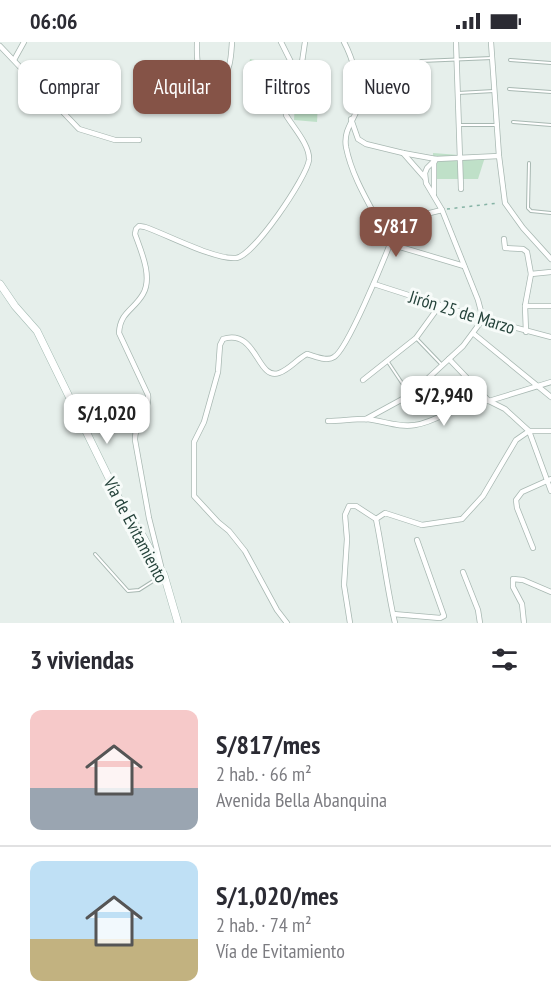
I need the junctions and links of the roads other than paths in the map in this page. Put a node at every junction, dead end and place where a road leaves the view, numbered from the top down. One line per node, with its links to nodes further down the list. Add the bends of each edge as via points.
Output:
1 (24, 42): 12 (street)
2 (197, 42): 3 (street, via 198,68 208,78 220,81 230,62)
3 (232, 42)
4 (280, 42): 13 (street)
5 (304, 42): 14 (street)
6 (344, 42): 23 (street, via 361,94)
7 (456, 42): 11 (street)
8 (491, 42): 10 (street)
9 (0, 46): 12 (street)
10 (492, 58): 11 (lane); 19 (street)
11 (457, 59): 15 (lane); 21 (street)
12 (14, 60): 28 (street, via 79,129 115,140)
13 (290, 60)
14 (301, 60)
15 (431, 60)
16 (510, 60): 17 (lane)
17 (551, 63)
18 (509, 88): 20 (lane)
19 (494, 91): 21 (lane); 27 (street)
20 (551, 92)
21 (459, 93): 26 (street)
22 (286, 114): 76 (street, via 309,161 268,231 245,255 220,257 145,227 136,229 146,268 145,291 120,322 119,333 148,395 148,406 135,440)
23 (351, 119): 29 (street, via 363,143); 39 (street, via 345,135 346,147 362,190)
24 (513, 122): 25 (lane)
25 (551, 124)
26 (459, 125): 27 (lane); 31 (street)
27 (496, 125): 30 (street)
28 (139, 141)
29 (403, 153): 32 (street); 34 (street)
30 (499, 156): 31 (street); 42 (street, via 506,203)
31 (459, 158): 32 (street); 35 (street)
32 (436, 159): 34 (street, via 428,165); 36 (street)
33 (529, 163): 38 (lane, via 528,208)
34 (425, 178): 36 (street)
35 (461, 189)
36 (434, 194): 37 (street)
37 (442, 210): 39 (street); 43 (street)
38 (551, 213)
39 (381, 225): 41 (street)
40 (504, 239): 45 (street, via 505,248 527,252)
41 (390, 244): 43 (street); 47 (street)
42 (551, 259)
43 (464, 266): 51 (street)
44 (551, 272): 45 (street)
45 (531, 274): 49 (street)
46 (0, 284): 76 (main road, Vía de Evitamiento, via 37,331 125,511)
47 (374, 284): 48 (street, Jirón 25 de Marzo); 80 (street, via 333,358 307,354 273,374 241,339 223,339 204,422 194,442 194,496 245,551)
48 (440, 305): 51 (street, Jirón 25 de Marzo); 55 (street)
49 (525, 306): 50 (street); 52 (street)
50 (551, 306)
51 (483, 319): 52 (street, Jirón 25 de Marzo); 53 (street)
52 (526, 332): 54 (street, Jirón 25 de Marzo)
53 (474, 334): 56 (street); 61 (street)
54 (551, 337)
55 (416, 338): 57 (street); 58 (lane)
56 (449, 359): 58 (street); 64 (street)
57 (387, 360): 59 (street); 62 (lane)
58 (442, 365): 62 (street)
59 (363, 380)
60 (551, 382): 61 (street)
61 (538, 386): 63 (street); 64 (street)
62 (410, 395): 65 (street)
63 (551, 397)
64 (489, 401): 65 (street, via 454,408 430,422 412,426); 67 (street, via 505,409)
65 (366, 419): 66 (street)
66 (328, 421)
67 (529, 431): 68 (street); 69 (street); 71 (street, via 516,440 483,496 462,519 422,525 385,513)
68 (551, 431)
69 (549, 480): 70 (street); 73 (street, via 522,492 516,500)
70 (551, 491)
71 (376, 519): 78 (street); 81 (street, via 356,506 349,506 346,512 344,585)
72 (417, 540): 78 (street, via 444,616)
73 (533, 548)
74 (95, 554): 76 (lane, via 128,591 139,590)
75 (463, 572): 83 (street)
76 (164, 575): 79 (main road, Vía de Evitamiento)
77 (551, 592): 84 (street, via 513,579)
78 (393, 614): 82 (street)
79 (178, 623)
80 (287, 623)
81 (350, 623)
82 (395, 623)
83 (480, 623)
84 (524, 623)

